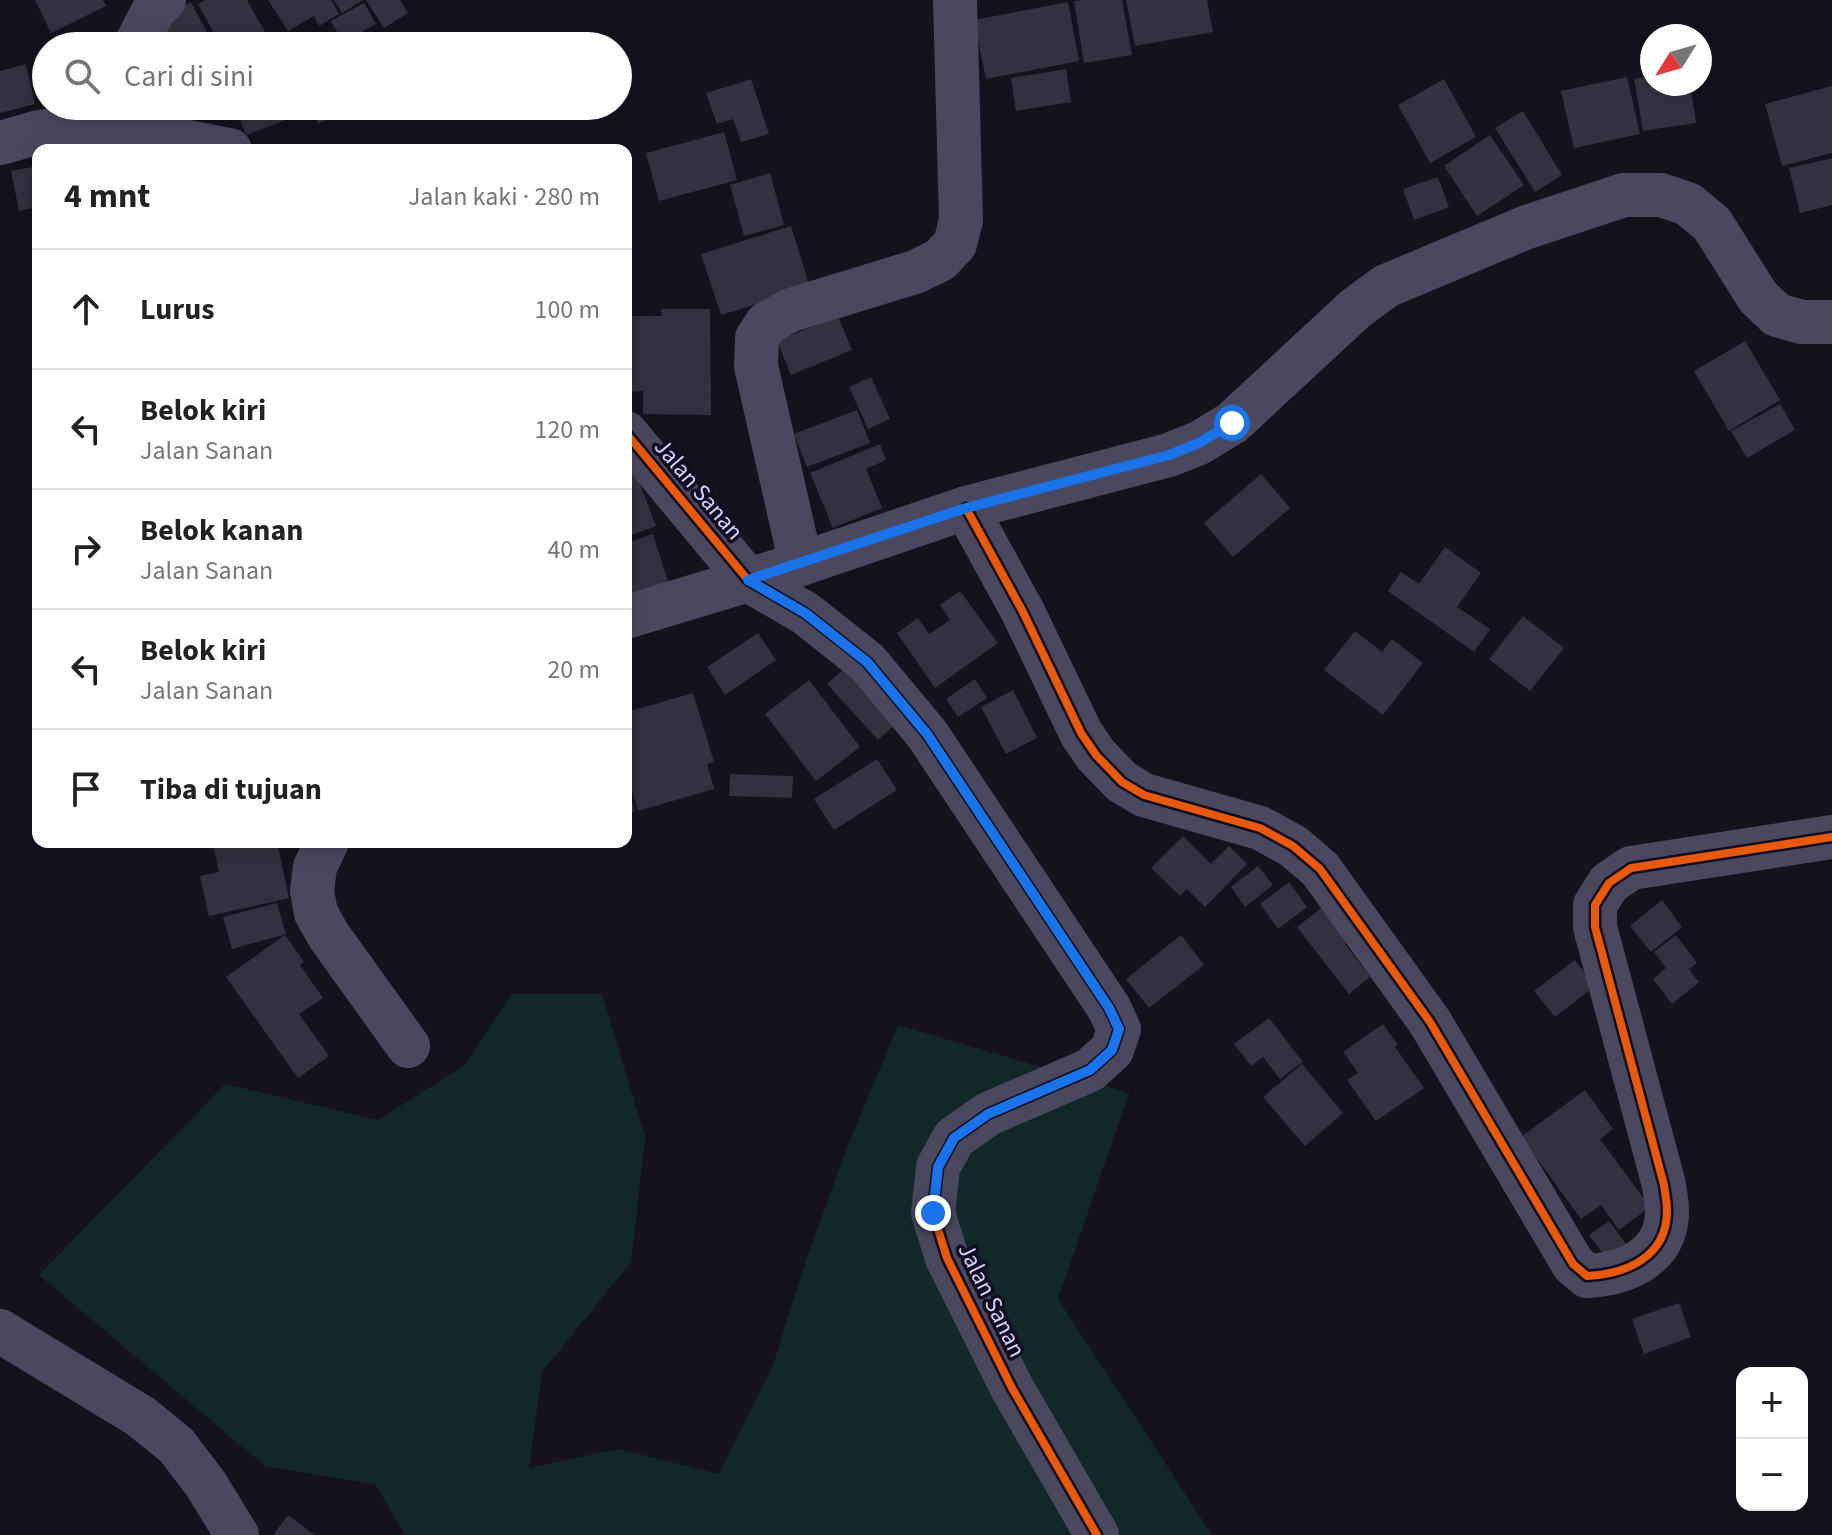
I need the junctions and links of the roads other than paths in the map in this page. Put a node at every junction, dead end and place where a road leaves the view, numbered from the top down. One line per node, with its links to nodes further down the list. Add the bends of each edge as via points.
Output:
1 (164, 0): 3 (street)
2 (955, 0): 11 (street, via 961,220 955,244 940,260 915,272 791,310 767,323 757,338 756,366)
3 (142, 32)
4 (81, 120): 6 (street)
5 (118, 120): 7 (street)
6 (0, 143)
7 (208, 144)
8 (1832, 322): 10 (street, via 1777,315 1758,297 1712,224 1688,204 1661,195 1624,195 1527,227 1386,286 1232,423 1199,443)
9 (632, 440): 12 (street, Jalan Sanan)
10 (966, 508): 11 (street); 14 (street, via 1096,755 1122,782 1144,795 1260,828 1320,869 1430,1022 1573,1264 1587,1276 1608,1275 1650,1255 1664,1232 1667,1211 1595,927 1595,905 1609,883 1631,868)
11 (801, 564): 12 (street)
12 (748, 580): 13 (street); 19 (street, Jalan Sanan, via 805,613 867,662 927,734 1119,1029 1112,1050 1090,1070 988,1114 954,1138 938,1167 933,1213 947,1258 999,1362)
13 (632, 615)
14 (1832, 837)
15 (324, 848): 16 (street, via 312,891 316,913)
16 (408, 1046)
17 (0, 1331): 18 (street, via 140,1416 176,1445)
18 (237, 1535)
19 (1097, 1535)

